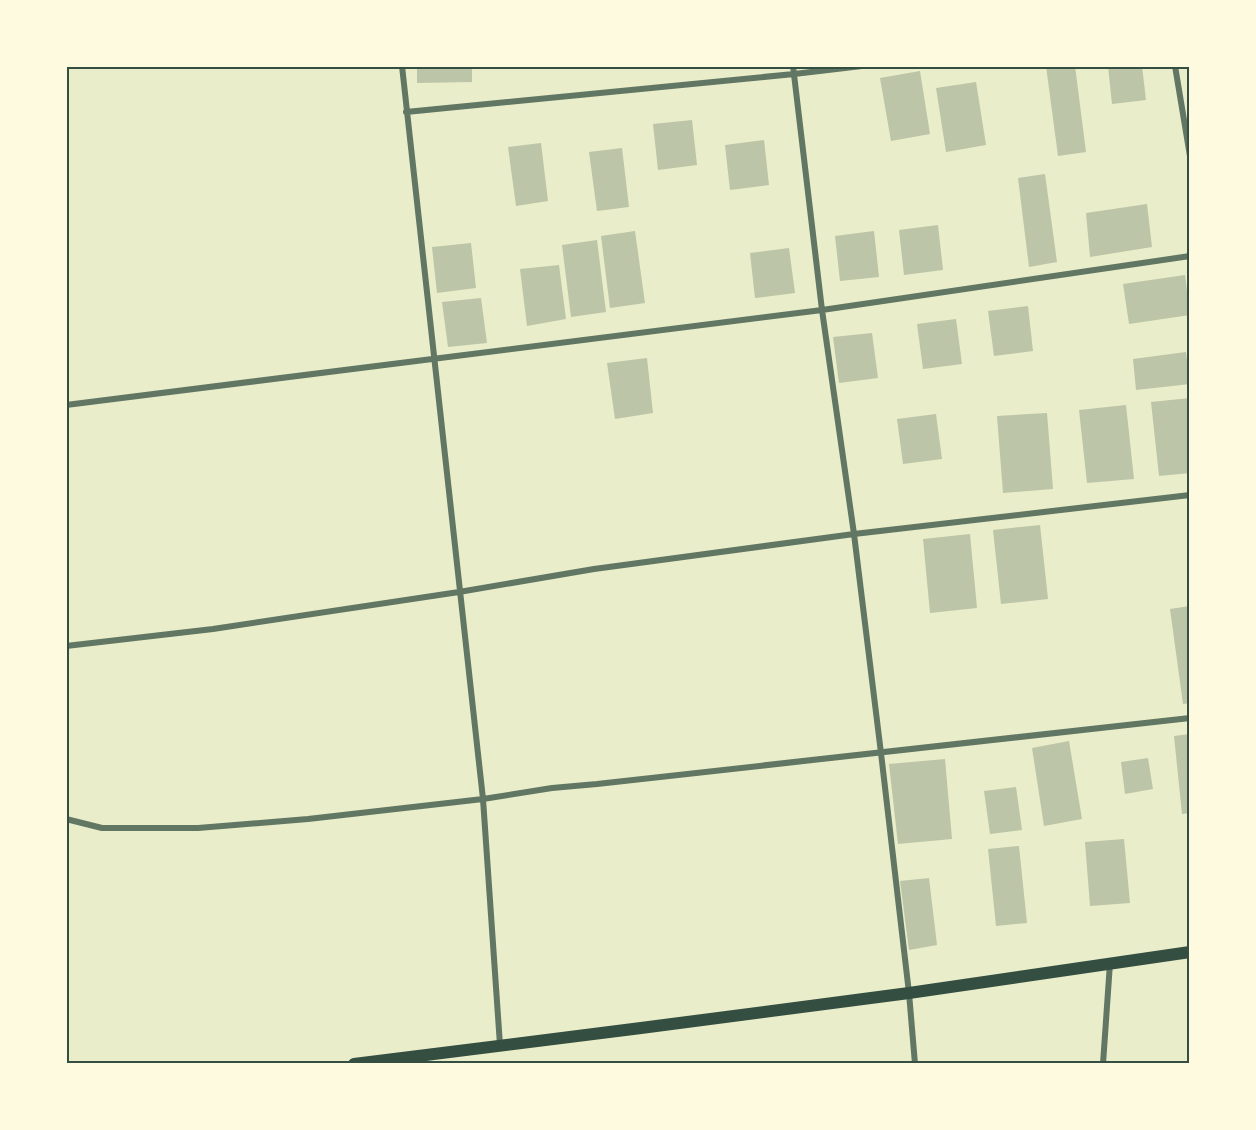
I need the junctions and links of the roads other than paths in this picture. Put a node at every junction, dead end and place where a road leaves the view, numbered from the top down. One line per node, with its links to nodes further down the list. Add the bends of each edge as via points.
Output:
1 (402, 66): 6 (street)
2 (793, 66): 5 (street)
3 (862, 66): 5 (street)
4 (1175, 66): 7 (street)
5 (794, 74): 6 (street); 9 (street)
6 (406, 112): 10 (street)
7 (1190, 156)
8 (1190, 256): 9 (street)
9 (822, 310): 10 (street); 13 (street)
10 (433, 360): 11 (street); 14 (street)
11 (66, 405)
12 (1190, 495): 13 (street)
13 (854, 534): 14 (street, via 594,569); 17 (street)
14 (459, 592): 15 (street, via 213,629); 18 (street)
15 (66, 646)
16 (1190, 717): 17 (street)
17 (881, 753): 18 (street, via 552,788); 22 (street)
18 (483, 799): 19 (street, via 198,828 102,828); 23 (street)
19 (66, 819)
20 (1190, 952): 21 (main road)
21 (1110, 963): 22 (main road); 26 (street)
22 (909, 993): 23 (main road); 25 (street)
23 (500, 1045): 24 (main road)
24 (354, 1064)
25 (915, 1064)
26 (1103, 1064)

